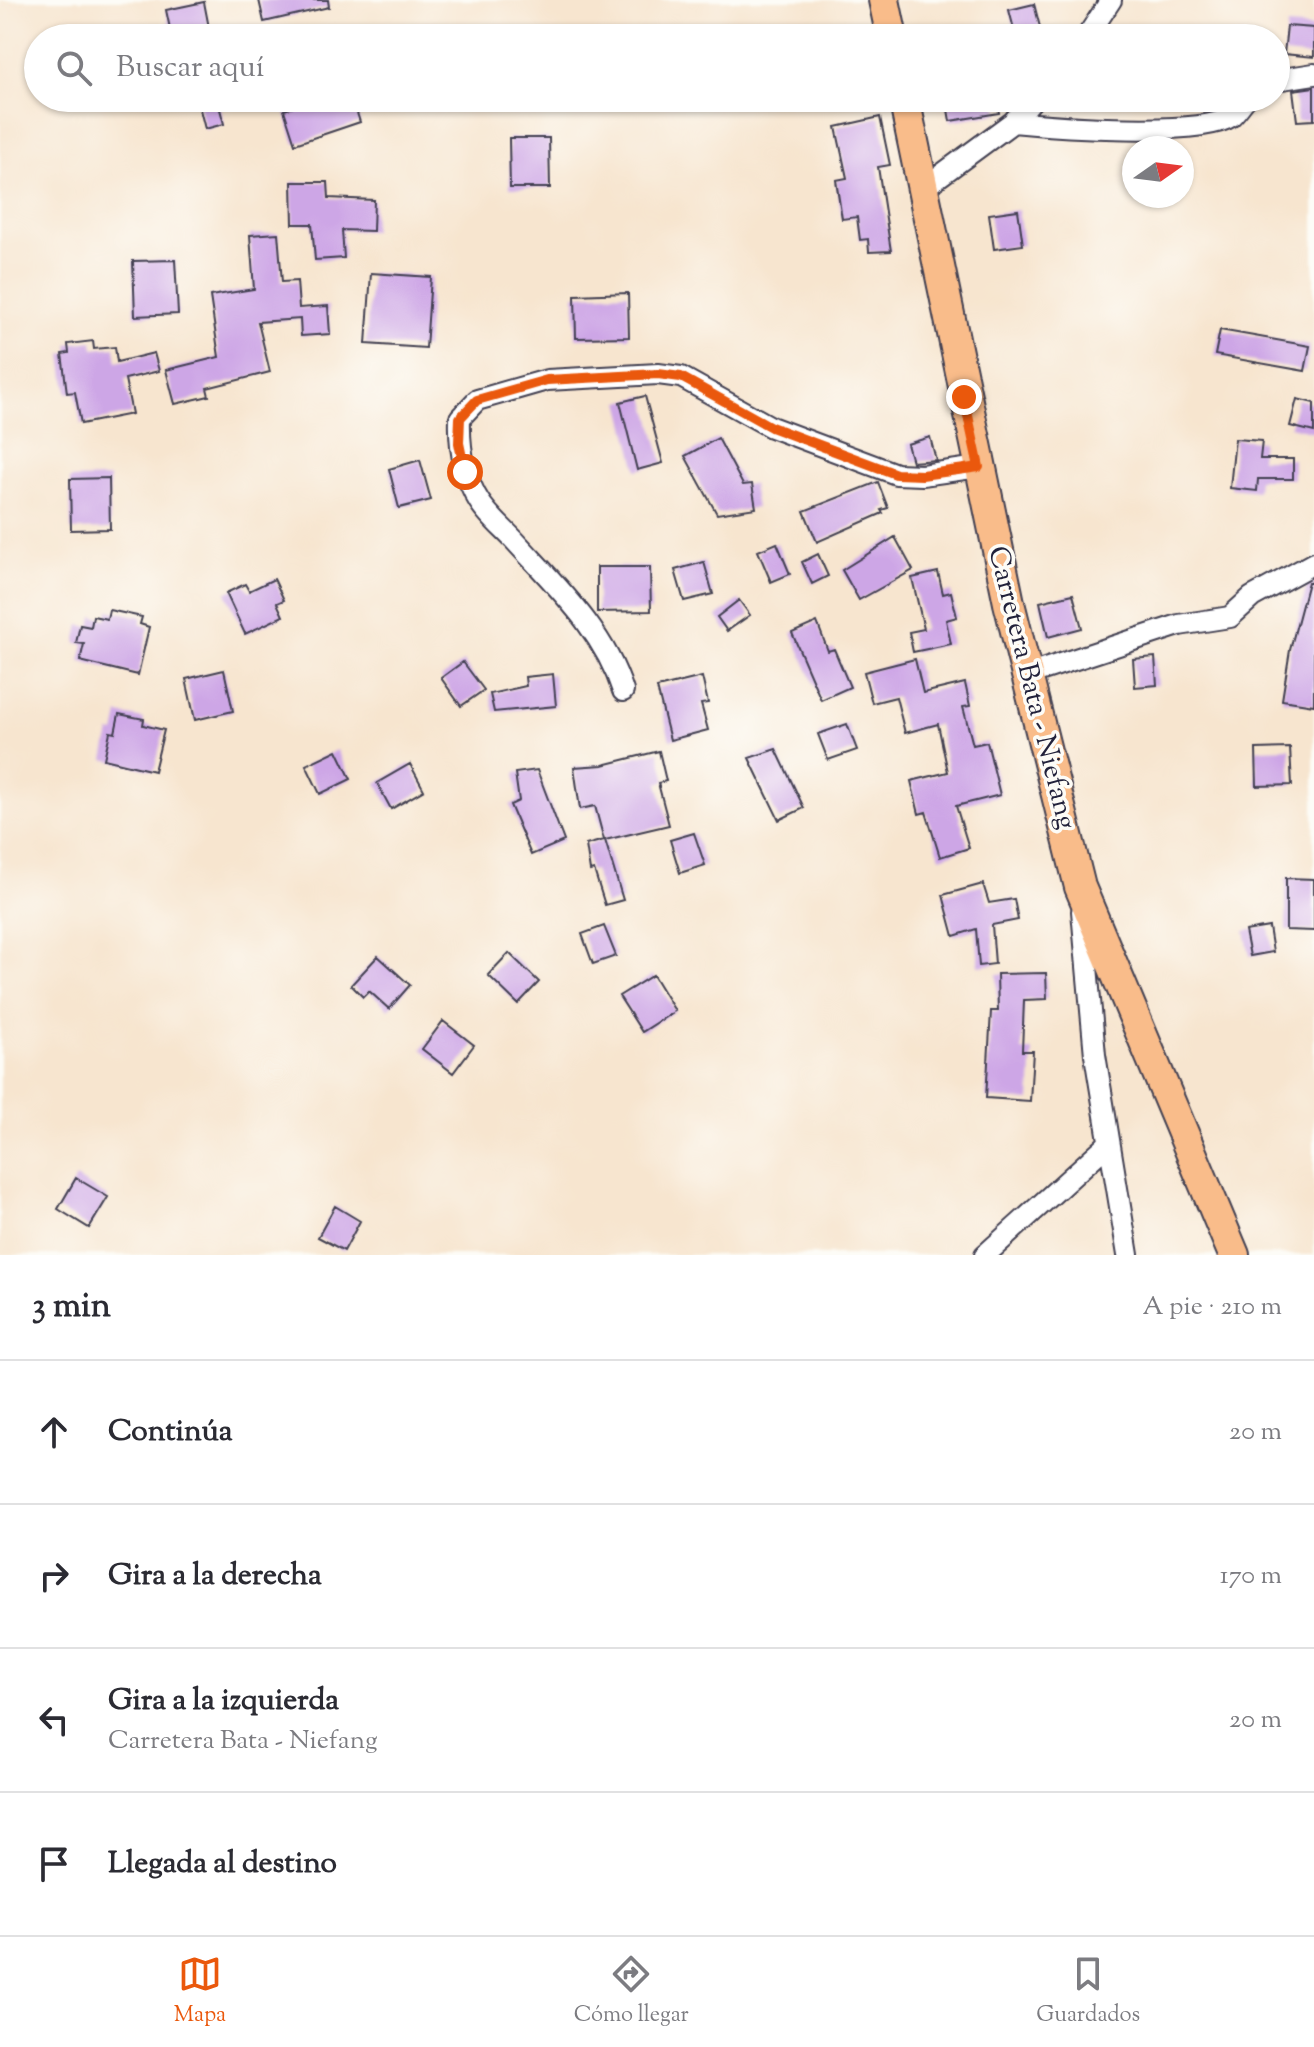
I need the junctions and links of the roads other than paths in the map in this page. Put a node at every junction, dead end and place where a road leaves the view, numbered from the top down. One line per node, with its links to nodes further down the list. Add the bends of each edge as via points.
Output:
1 (884, 0): 3 (main road)
2 (1111, 0): 4 (street)
3 (889, 24)
4 (1095, 24)
5 (1314, 74): 6 (street)
6 (1290, 78)
7 (907, 112): 11 (main road, Carretera Bata - Niefang)
8 (1022, 112): 10 (street)
9 (1233, 112): 10 (street, via 1228,118 1193,124 1100,130)
10 (1013, 122): 11 (street)
11 (922, 189): 12 (main road, Carretera Bata - Niefang)
12 (979, 467): 14 (main road, Carretera Bata - Niefang); 15 (street, via 896,474 771,427 681,377 547,380 477,400 460,418 459,443 465,472 480,502 596,635 613,660)
13 (1314, 563): 14 (street, via 1252,597 1230,617 1179,625)
14 (1027, 675): 16 (main road, Carretera Bata - Niefang)
15 (623, 691)
16 (1080, 887): 17 (street, via 1095,1055); 20 (main road, Carretera Bata - Niefang)
17 (1109, 1143): 18 (street); 19 (street)
18 (985, 1255)
19 (1128, 1255)
20 (1234, 1255)

